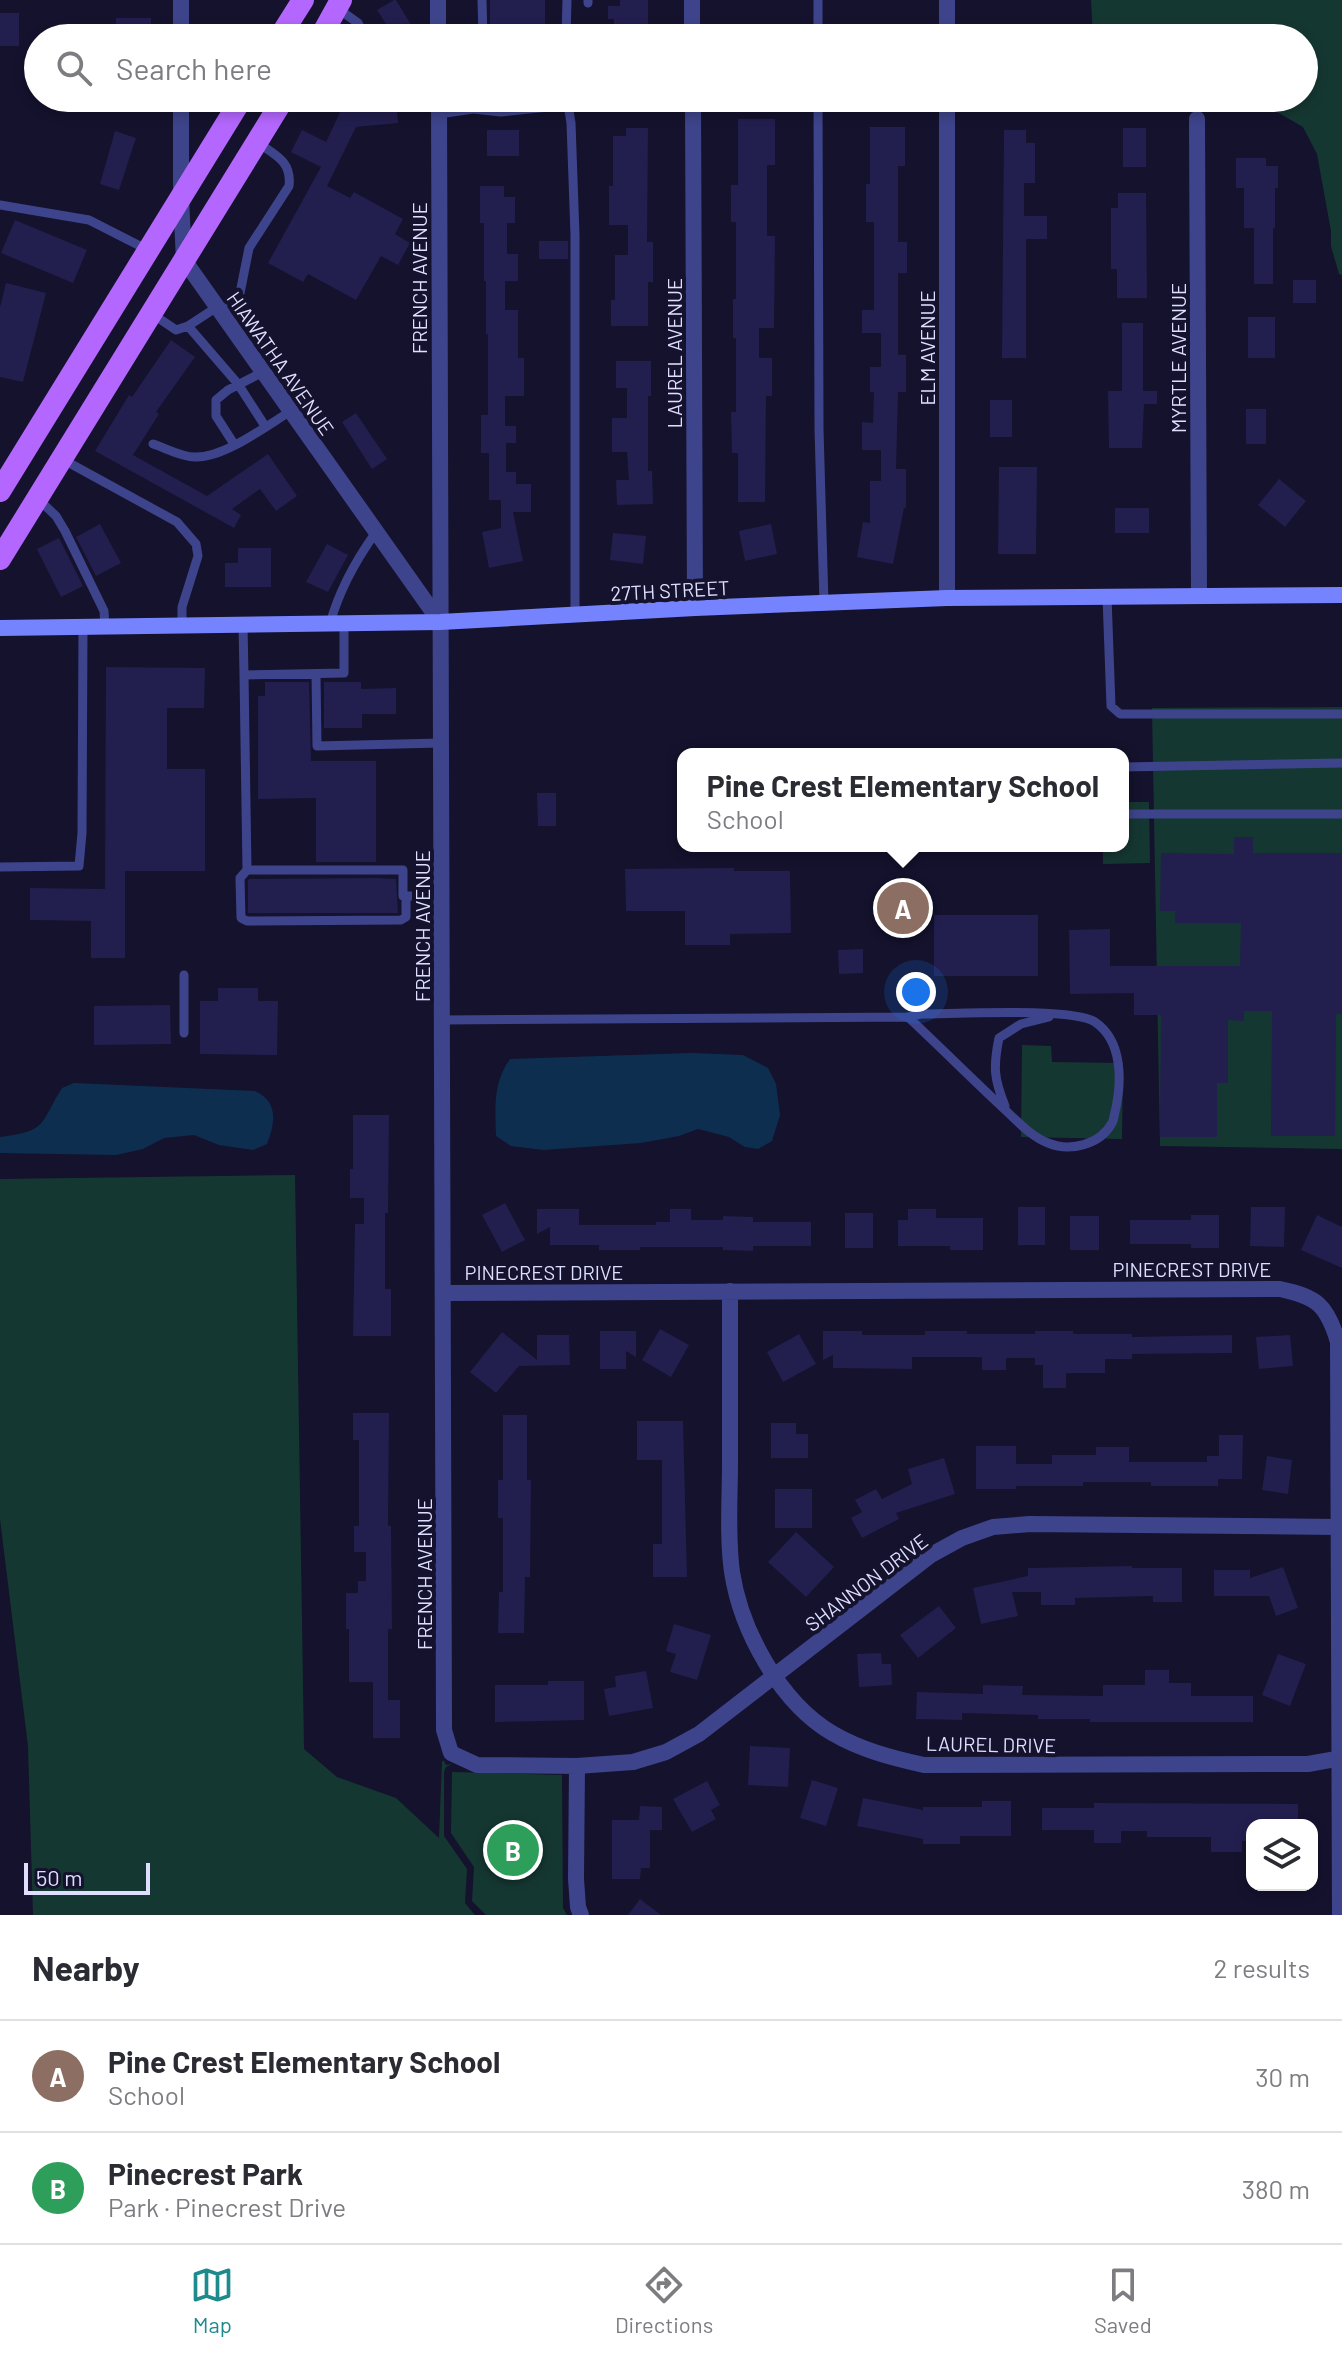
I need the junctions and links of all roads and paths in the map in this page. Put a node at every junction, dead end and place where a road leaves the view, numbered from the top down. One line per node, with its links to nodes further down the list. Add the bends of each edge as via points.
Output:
1 (181, 0): 10 (street)
2 (303, 0): 11 (main road)
3 (438, 0): 14 (street)
4 (482, 0): 15 (lane)
5 (567, 0): 16 (lane)
6 (692, 0): 17 (street)
7 (818, 0): 18 (lane)
8 (947, 0): 19 (street)
9 (339, 4): 12 (main road); 13 (lane)
10 (181, 24)
11 (288, 24)
12 (328, 24)
13 (359, 24)
14 (438, 24)
15 (483, 24)
16 (566, 24)
17 (692, 24)
18 (818, 24)
19 (947, 24)
20 (181, 112): 30 (street)
21 (233, 112): 30 (main road)
22 (275, 112): 29 (main road)
23 (439, 112): 55 (street, FRENCH AVENUE)
24 (570, 112): 54 (lane, via 575,235)
25 (693, 112): 53 (street, LAUREL AVENUE)
26 (818, 112): 52 (lane)
27 (947, 112): 51 (street, ELM AVENUE)
28 (1197, 119): 49 (street, MYRTLE AVENUE)
29 (257, 142): 33 (main road); 34 (lane, via 288,166 289,186 249,248 240,293)
30 (181, 198): 32 (main road); 33 (street)
31 (0, 205): 32 (lane, via 89,220)
32 (149, 250): 44 (main road)
33 (184, 260): 34 (street, HIAWATHA AVENUE); 35 (main road)
34 (219, 310): 36 (lane); 37 (street, HIAWATHA AVENUE)
35 (151, 313): 36 (lane, via 176,330); 43 (main road)
36 (188, 326): 38 (lane)
37 (263, 372): 38 (lane); 39 (street, HIAWATHA AVENUE)
38 (238, 384): 40 (lane); 42 (lane, via 216,400 216,416)
39 (291, 411): 40 (lane); 46 (street, HIAWATHA AVENUE)
40 (265, 426): 42 (lane)
41 (153, 444): 42 (lane, via 191,457)
42 (234, 444)
43 (62, 459): 45 (main road); 58 (lane, via 190,534 198,556 182,607)
44 (3, 479)
45 (37, 498): 47 (main road); 60 (lane, via 65,531 104,611)
46 (376, 532): 55 (street, HIAWATHA AVENUE); 56 (lane, via 336,602)
47 (0, 559)
48 (1342, 595): 49 (main road, 27TH STREET)
49 (1199, 596): 50 (main road, 27TH STREET)
50 (1107, 597): 51 (main road, 27TH STREET); 64 (lane, via 1111,706 1120,714)
51 (947, 598): 52 (main road, 27TH STREET)
52 (824, 603): 53 (main road, 27TH STREET)
53 (695, 608): 54 (main road, 27TH STREET)
54 (575, 615): 55 (main road, 27TH STREET)
55 (440, 622): 56 (main road, 27TH STREET); 65 (street, FRENCH AVENUE)
56 (337, 624): 57 (main road, 27TH STREET); 62 (lane, via 344,673)
57 (243, 625): 58 (main road, 27TH STREET); 63 (lane)
58 (182, 626): 60 (main road, 27TH STREET)
59 (83, 627): 60 (main road, 27TH STREET); 61 (main road, 27TH STREET); 70 (lane, via 79,866)
60 (105, 627)
61 (0, 628)
62 (316, 674): 63 (lane); 65 (lane, via 317,746)
63 (244, 675): 71 (lane)
64 (1342, 714)
65 (440, 743): 73 (street, FRENCH AVENUE)
66 (1342, 763): 67 (lane)
67 (1129, 767)
68 (1129, 814): 69 (lane)
69 (1342, 814)
70 (0, 867)
71 (247, 870): 72 (lane, via 403,870); 72 (lane, via 240,878 240,913 247,921 401,920 406,917)
72 (406, 896): 73 (lane)
73 (442, 896): 77 (street, FRENCH AVENUE)
74 (184, 975): 78 (lane)
75 (1063, 1013): 76 (lane); 79 (lane, via 1021,1024 999,1038 995,1077); 79 (lane, via 1094,1021 1109,1036 1119,1081 1112,1124 1091,1144 1070,1146 1047,1143)
76 (908, 1017): 77 (lane); 79 (lane)
77 (442, 1020): 81 (street, FRENCH AVENUE)
78 (184, 1033)
79 (1008, 1112)
80 (730, 1291): 81 (street, PINECREST DRIVE); 82 (street, PINECREST DRIVE, via 1300,1293 1325,1310 1338,1342); 83 (street, LAUREL DRIVE, via 732,1570 738,1604)
81 (444, 1293): 84 (street, FRENCH AVENUE, via 444,1730)
82 (1338, 1527): 83 (street, SHANNON DRIVE, via 993,1527 931,1555); 85 (street, PINECREST DRIVE)
83 (774, 1676): 85 (street, LAUREL DRIVE, via 830,1732 856,1746 924,1765 1308,1764); 86 (street, SHANNON DRIVE, via 699,1734 666,1752 633,1762)
84 (451, 1753): 86 (street, SHANNON DRIVE, via 477,1765)
85 (1340, 1758): 88 (street, PINECREST DRIVE)
86 (577, 1766): 87 (street, via 576,1879)
87 (581, 1915)
88 (1340, 1915)

